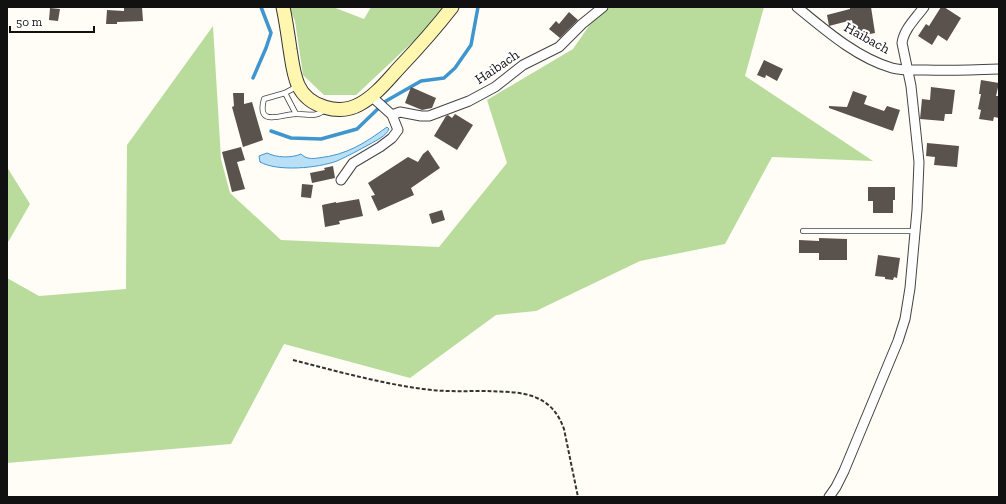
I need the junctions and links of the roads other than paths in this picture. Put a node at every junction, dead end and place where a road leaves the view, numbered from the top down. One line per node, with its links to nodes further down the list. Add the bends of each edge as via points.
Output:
1 (283, 7): 8 (main road)
2 (452, 7): 10 (main road)
3 (603, 7): 12 (street, Haibach, via 559,47 523,65 495,87 469,101 429,116)
4 (797, 7): 7 (street, Haibach, via 851,48 892,68)
5 (924, 7): 7 (street, via 903,36)
6 (999, 69): 7 (street, Haibach)
7 (908, 70): 16 (street, via 919,162)
8 (298, 85): 9 (lane); 11 (main road, via 308,99)
9 (285, 93): 13 (lane); 13 (lane, via 264,99 264,113 270,118)
10 (375, 100): 11 (main road, via 338,110); 12 (street)
11 (326, 108): 13 (lane, via 317,115)
12 (390, 113): 14 (street, via 398,130 380,147 353,163)
13 (296, 114)
14 (342, 180)
15 (803, 231): 16 (lane)
16 (915, 232): 17 (street, via 908,296 898,340 844,471)
17 (829, 497)

